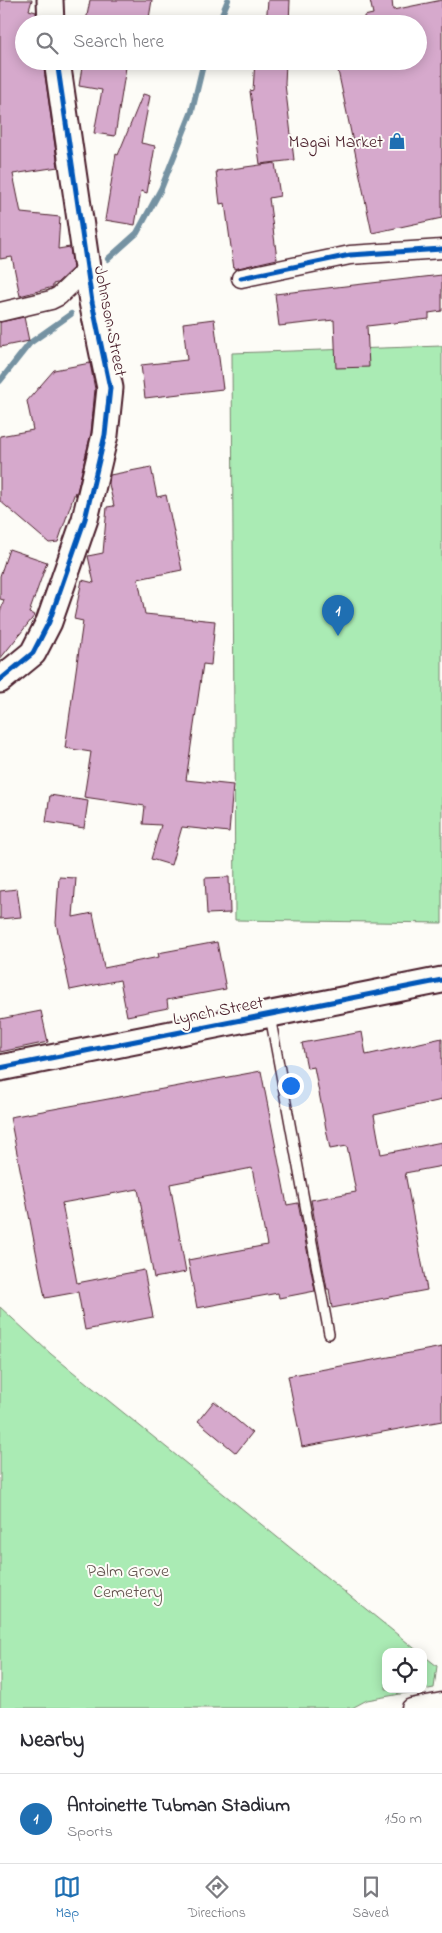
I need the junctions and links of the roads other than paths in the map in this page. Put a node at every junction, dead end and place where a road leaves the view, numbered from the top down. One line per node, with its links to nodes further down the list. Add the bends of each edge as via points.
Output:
1 (50, 0): 2 (street)
2 (51, 15)
3 (58, 70): 5 (street, Johnson Street)
4 (442, 249): 6 (street, via 350,255)
5 (87, 269): 7 (street, via 59,296 40,304); 8 (street, Johnson Street, via 110,388 104,435 85,519 49,622 33,653)
6 (241, 278)
7 (0, 312)
8 (0, 680)
9 (442, 980): 10 (street, Lynch Street)
10 (270, 1013): 11 (street, Lynch Street); 12 (lane)
11 (0, 1068)
12 (329, 1334)
13 (442, 1702): 14 (street)
14 (411, 1708)

